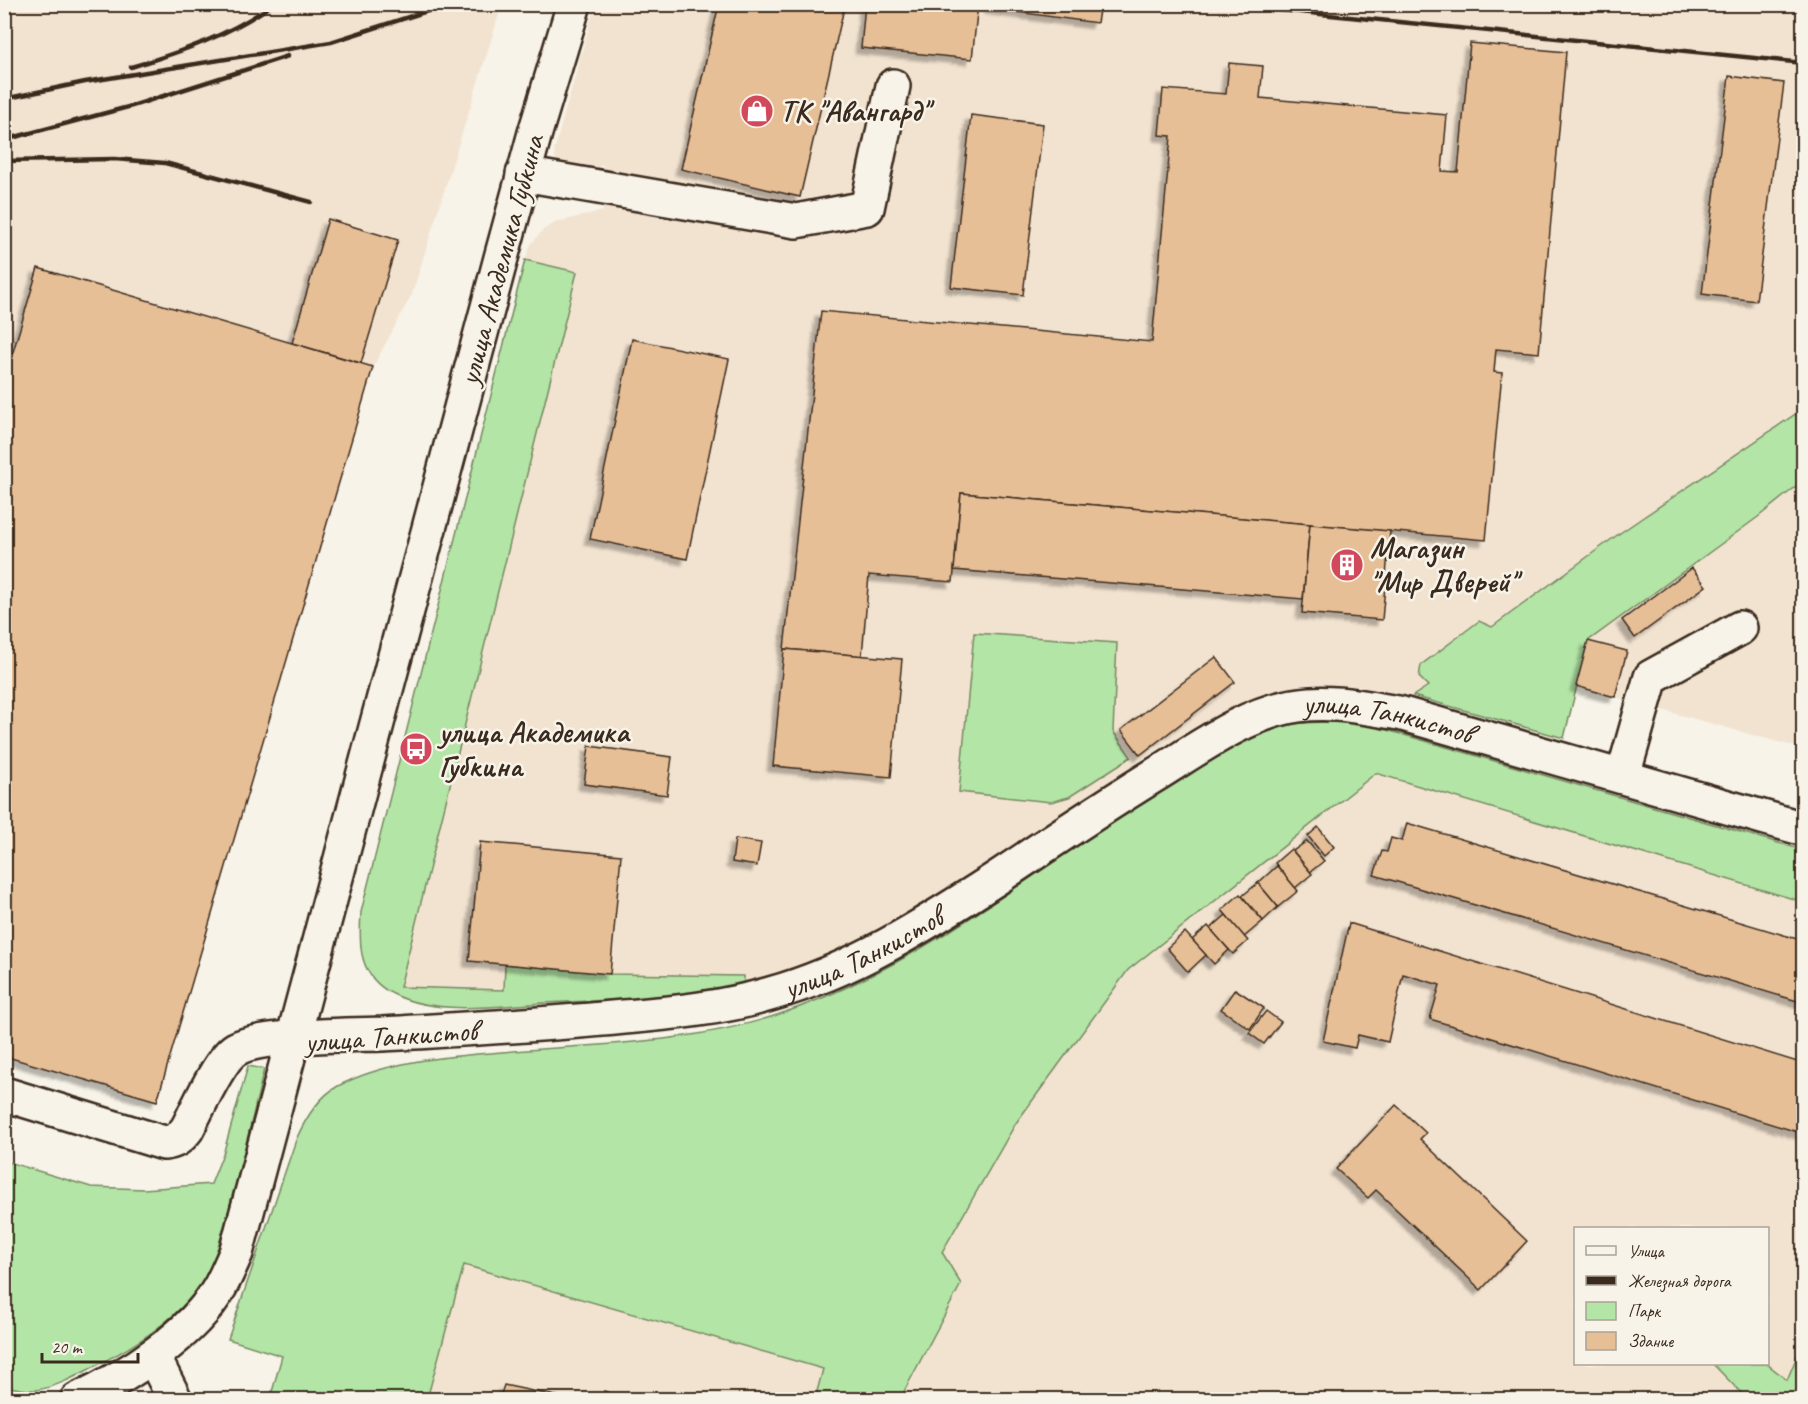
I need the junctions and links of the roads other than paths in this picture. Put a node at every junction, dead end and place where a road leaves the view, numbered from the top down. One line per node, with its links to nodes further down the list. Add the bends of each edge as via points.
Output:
1 (574, 4): 3 (street, улица Академика Губкина)
2 (893, 86): 3 (street, via 867,208 796,221)
3 (523, 174): 7 (street, улица Академика Губкина)
4 (1740, 628): 5 (street, via 1651,677)
5 (1623, 776): 6 (street, улица Танкистов); 7 (street, улица Танкистов, via 1399,713 1330,703 1299,705 1245,722 1195,751 910,933 814,980 770,995 676,1012 560,1024)
6 (1803, 829)
7 (294, 1038): 8 (street, via 250,1043 233,1050 187,1129 170,1143); 9 (street, улица Танкистов, via 232,1262 220,1287 197,1317)
8 (4, 1094)
9 (153, 1356): 10 (street, улица Танкистов); 11 (street)
10 (76, 1400)
11 (175, 1400)

